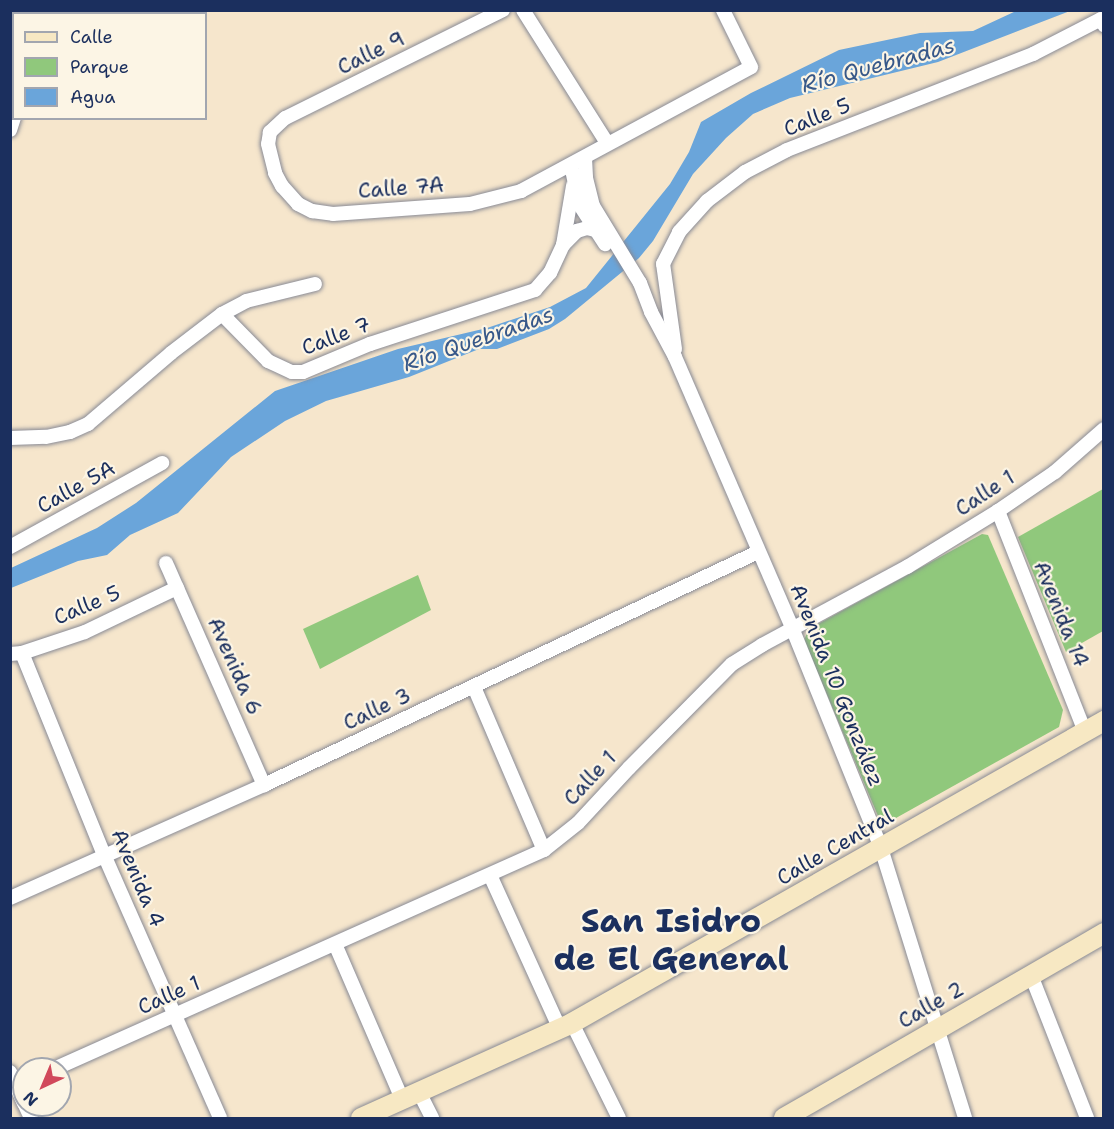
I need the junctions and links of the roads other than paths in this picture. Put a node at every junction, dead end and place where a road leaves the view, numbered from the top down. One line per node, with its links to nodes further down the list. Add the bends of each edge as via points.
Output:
1 (503, 10): 6 (street, Calle 9, via 285,118 270,132)
2 (523, 10): 5 (street)
3 (723, 10): 5 (street, via 751,67)
4 (1104, 25): 14 (street, Calle 5, via 1101,19 1033,54 787,150 745,172 706,201 679,232 663,264)
5 (608, 143): 7 (street)
6 (268, 144): 8 (street, Calle 7A, via 275,173 298,204 312,211 333,213 492,200 521,191)
7 (585, 158): 8 (street); 10 (street, Avenida 10 González, via 586,178)
8 (571, 165): 9 (street, Avenida 10 González)
9 (573, 186): 10 (street, Avenida 10 González, via 579,204); 11 (street, Calle 7)
10 (602, 234): 11 (street, Calle 7, via 587,228 577,231); 14 (street, Avenida 10 González, via 636,285)
11 (563, 245): 13 (street, Calle 7, via 550,273 535,290 370,344 303,372 292,372 268,361)
12 (315, 284): 13 (street, via 246,301)
13 (222, 314): 16 (street, via 88,424 46,437)
14 (675, 357): 20 (street, Avenida 10 González)
15 (1104, 429): 18 (street, Calle 1, via 1055,472)
16 (10, 438)
17 (162, 463): 19 (street, Calle 5A)
18 (998, 511): 23 (street, Calle 1); 27 (street, Avenida 14)
19 (10, 547)
20 (758, 552): 23 (street, Avenida 10 González); 25 (street, Calle 3)
21 (166, 563): 22 (street, Avenida 6)
22 (177, 588): 24 (street, Calle 5, via 85,632); 28 (street, Avenida 6)
23 (793, 630): 29 (street, Avenida 10 González); 30 (street, Calle 1, via 732,664 578,823)
24 (16, 653): 31 (street, Avenida 4)
25 (474, 687): 28 (street, Calle 3); 30 (street)
26 (1104, 722): 27 (main road, Calle Central)
27 (1085, 732): 29 (main road, Calle Central)
28 (264, 785): 31 (street, Calle 3)
29 (881, 848): 38 (main road, Calle Central); 39 (street, Avenida 10 González)
30 (544, 850): 32 (street, Calle 1)
31 (105, 856): 33 (street, Calle 3); 37 (street, Avenida 4)
32 (490, 875): 35 (street, Calle 1); 38 (street)
33 (10, 898)
34 (1104, 933): 36 (main road, Calle 2)
35 (335, 944): 37 (street, Calle 1); 41 (street)
36 (1031, 975): 39 (main road, Calle 2); 48 (street)
37 (174, 1016): 40 (street, Calle 1); 43 (street, Avenida 4)
38 (566, 1026): 41 (main road, Calle Central); 46 (street)
39 (938, 1029): 42 (main road, Calle 2); 47 (street, Avenida 10 González)
40 (72, 1061)
41 (412, 1097): 44 (main road, Calle Central); 45 (street)
42 (790, 1117)
43 (220, 1119)
44 (361, 1119)
45 (432, 1119)
46 (619, 1119)
47 (965, 1119)
48 (1087, 1119)

